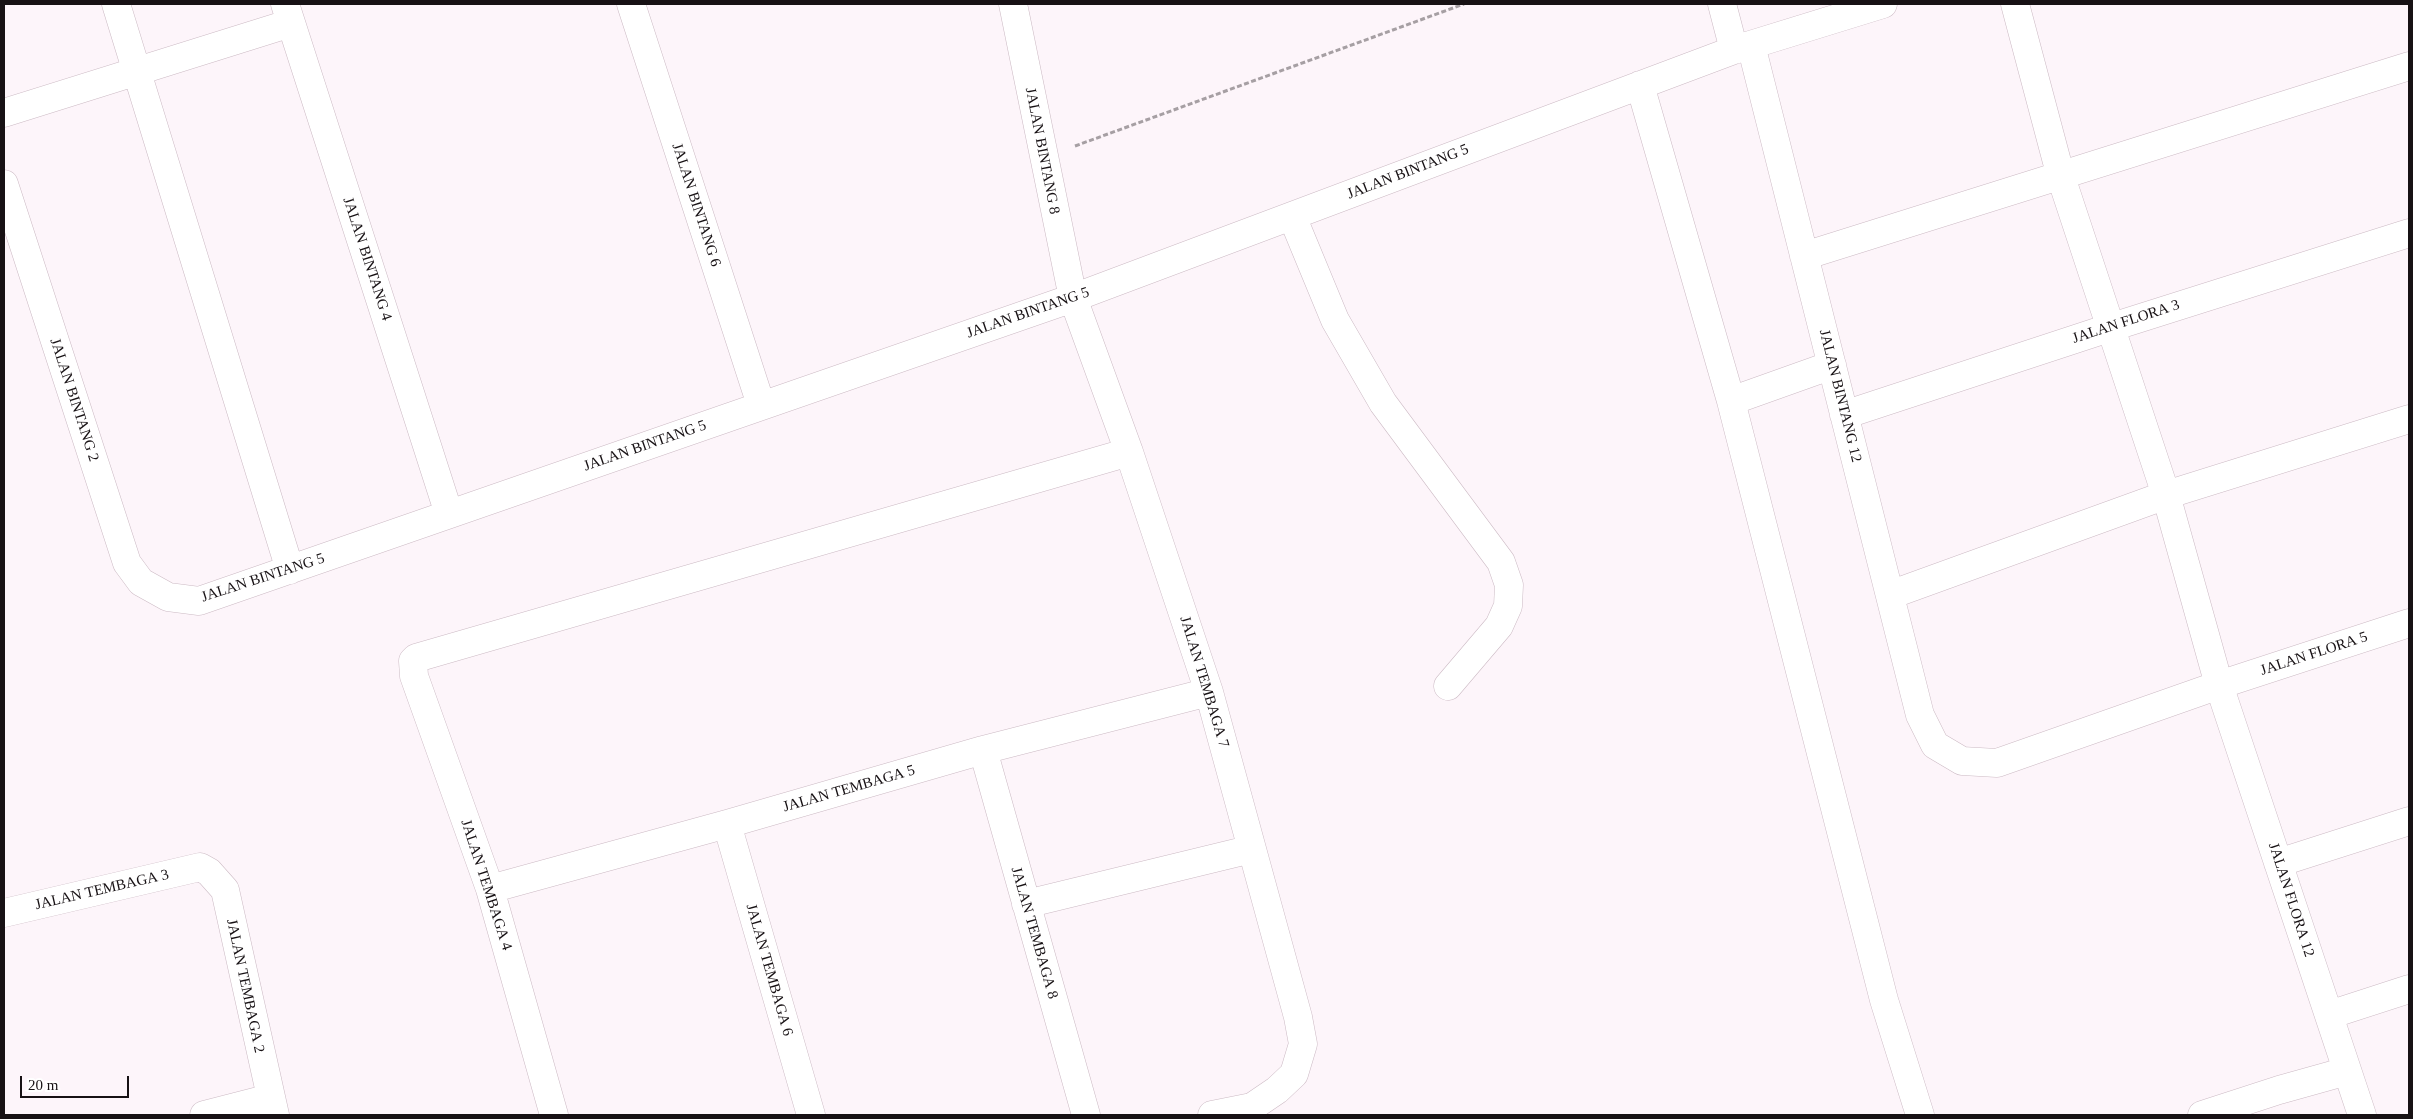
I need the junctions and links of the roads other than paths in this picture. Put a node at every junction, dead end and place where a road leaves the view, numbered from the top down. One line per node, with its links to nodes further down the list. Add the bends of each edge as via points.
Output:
1 (116, 4): 10 (street)
2 (632, 4): 22 (street, JALAN BINTANG 6)
3 (1722, 4): 8 (street, JALAN BINTANG 12)
4 (1880, 4): 8 (street, JALAN BINTANG 5)
5 (2015, 4): 13 (street, JALAN FLORA 12)
6 (1020, 6): 18 (street, JALAN BINTANG 8, via 1042,158)
7 (288, 14): 10 (street); 27 (street, JALAN BINTANG 4)
8 (1742, 47): 11 (street, JALAN BINTANG 5); 17 (street, JALAN BINTANG 12)
9 (2409, 66): 13 (street)
10 (138, 71): 12 (street); 28 (street)
11 (1640, 85): 15 (street, JALAN BINTANG 5); 21 (street)
12 (4, 113)
13 (2062, 177): 17 (street); 19 (street, JALAN FLORA 12)
14 (4, 184): 30 (street, JALAN BINTANG 2, via 127,563 141,582)
15 (1292, 216): 18 (street, JALAN BINTANG 5); 33 (street, via 1335,320 1383,403 1501,562 1509,585 1508,606 1499,626)
16 (2409, 233): 19 (street, JALAN FLORA 3)
17 (1804, 256): 20 (street, JALAN BINTANG 12)
18 (1072, 298): 22 (street, JALAN BINTANG 5); 25 (street, JALAN TEMBAGA 7)
19 (2112, 327): 23 (street, JALAN FLORA 3); 26 (street, JALAN FLORA 12)
20 (1832, 365): 21 (street); 23 (street, JALAN BINTANG 12)
21 (1731, 402): 54 (street, via 1884,1000)
22 (761, 406): 27 (street, JALAN BINTANG 5)
23 (1844, 415): 29 (street, JALAN BINTANG 12)
24 (2409, 419): 26 (street)
25 (1129, 452): 34 (street, JALAN TEMBAGA 7); 42 (street, JALAN TEMBAGA 4, via 416,658 413,662 414,676)
26 (2166, 495): 29 (street); 32 (street, JALAN FLORA 12)
27 (449, 514): 28 (street, JALAN BINTANG 5)
28 (290, 570): 30 (street, JALAN BINTANG 5, via 199,601)
29 (1890, 595): 35 (street, JALAN BINTANG 12, via 1920,715)
30 (168, 597)
31 (2409, 623): 32 (street, JALAN FLORA 5)
32 (2219, 685): 35 (street, JALAN FLORA 5, via 1997,763 1962,761); 40 (street, JALAN FLORA 12)
33 (1448, 686)
34 (1209, 692): 36 (street, JALAN TEMBAGA 5); 39 (street, JALAN TEMBAGA 7)
35 (1935, 745)
36 (983, 750): 38 (street, JALAN TEMBAGA 5); 43 (street, JALAN TEMBAGA 8)
37 (2409, 821): 40 (street)
38 (728, 824): 42 (street, JALAN TEMBAGA 5); 51 (street, JALAN TEMBAGA 6)
39 (1252, 850): 43 (street); 53 (street, JALAN TEMBAGA 7, via 1303,1044 1294,1074 1276,1090 1252,1107)
40 (2278, 863): 46 (street, JALAN FLORA 12)
41 (200, 867): 44 (street, JALAN TEMBAGA 3); 48 (street, JALAN TEMBAGA 2, via 225,890)
42 (490, 889): 50 (street, JALAN TEMBAGA 4)
43 (1026, 904): 52 (street, JALAN TEMBAGA 8)
44 (4, 913)
45 (2409, 989): 46 (street)
46 (2328, 1015): 47 (street, JALAN FLORA 12)
47 (2347, 1071): 55 (street); 56 (street, JALAN FLORA 12)
48 (272, 1107): 49 (street)
49 (204, 1115)
50 (554, 1115)
51 (811, 1115)
52 (1086, 1115)
53 (1212, 1115)
54 (1920, 1115)
55 (2202, 1115)
56 (2362, 1115)

